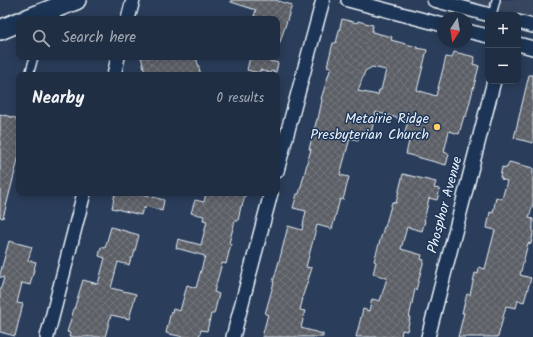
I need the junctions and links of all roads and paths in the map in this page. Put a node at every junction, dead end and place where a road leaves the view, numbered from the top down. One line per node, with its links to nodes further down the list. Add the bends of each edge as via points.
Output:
1 (133, 0): 11 (street)
2 (323, 0): 26 (street)
3 (348, 0): 13 (street)
4 (434, 0): 7 (street)
5 (496, 0): 8 (lane)
6 (70, 1): 10 (main road)
7 (464, 4): 9 (street)
8 (492, 12)
9 (485, 13)
10 (34, 16)
11 (129, 16)
12 (16, 23): 16 (main road)
13 (437, 23)
14 (521, 23): 15 (street)
15 (533, 26)
16 (0, 30)
17 (473, 32): 18 (street)
18 (485, 35)
19 (521, 45): 20 (street)
20 (533, 48)
21 (33, 60): 23 (lane)
22 (117, 60): 24 (street)
23 (31, 72)
24 (115, 72)
25 (493, 84): 31 (street, Phosphor Avenue)
26 (280, 160)
27 (83, 196): 29 (street)
28 (270, 196): 30 (street)
29 (47, 337)
30 (232, 337)
31 (428, 337)

